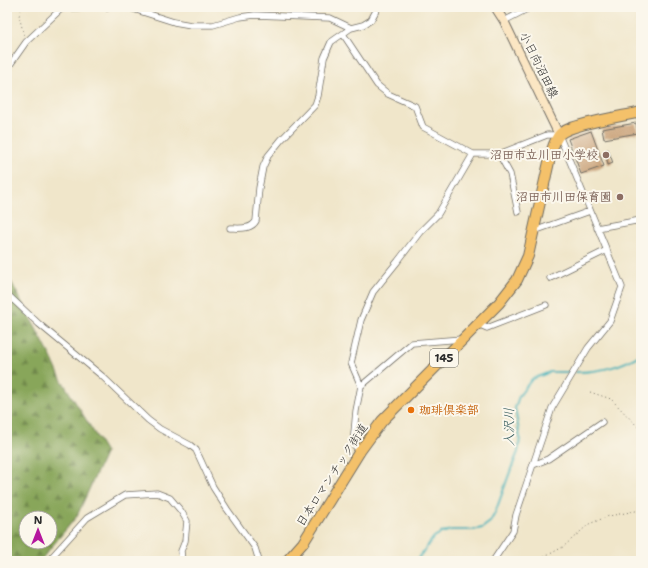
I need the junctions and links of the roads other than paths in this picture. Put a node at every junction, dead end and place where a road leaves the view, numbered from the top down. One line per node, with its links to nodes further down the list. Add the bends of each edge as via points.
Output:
1 (107, 7): 9 (street, via 60,9 26,42)
2 (127, 7): 7 (street, via 191,25 213,25 255,15 330,18)
3 (378, 7): 7 (street, via 371,20 364,25)
4 (495, 7): 6 (main road, 小日向沼田線)
5 (532, 7): 6 (street)
6 (504, 21): 11 (main road, 小日向沼田線)
7 (351, 28): 8 (street)
8 (343, 34): 12 (street, via 377,85 388,94 415,106 423,127); 17 (street, via 331,42 324,58 315,105 268,156 259,188 254,225)
9 (7, 69)
10 (641, 112): 11 (highway, via 584,125)
11 (559, 135): 13 (street, via 547,135); 14 (street); 19 (highway, 日本ロマンチック街道 / 145, via 553,145)
12 (473, 154): 13 (street); 26 (street, via 438,214 420,232 372,292 361,320 351,362)
13 (499, 154): 15 (street, via 510,174)
14 (590, 211): 18 (street); 19 (street)
15 (518, 212)
16 (641, 220): 18 (street)
17 (230, 228)
18 (597, 228): 20 (street)
19 (534, 231): 24 (highway, 日本ロマンチック街道 / 145, via 528,256 517,280)
20 (607, 250): 21 (street); 29 (street, via 622,287 610,321 588,348 552,408)
21 (550, 278)
22 (7, 294): 32 (street, via 102,376 148,420 196,450 213,487 255,548)
23 (546, 305): 24 (street, via 488,328)
24 (478, 324): 25 (highway, 日本ロマンチック街道 / 145)
25 (462, 339): 26 (street, via 412,344); 28 (highway, 日本ロマンチック街道 / 145, via 382,421)
26 (361, 386): 28 (street, via 353,444)
27 (602, 422): 29 (street, via 548,459)
28 (360, 451): 33 (highway, 日本ロマンチック街道 / 145, via 304,543)
29 (533, 465): 34 (street, via 513,531)
30 (48, 561): 31 (street, via 87,518 125,495 157,493 170,498 187,521 181,551)
31 (182, 561)
32 (259, 561)
33 (287, 561)
34 (493, 561)

